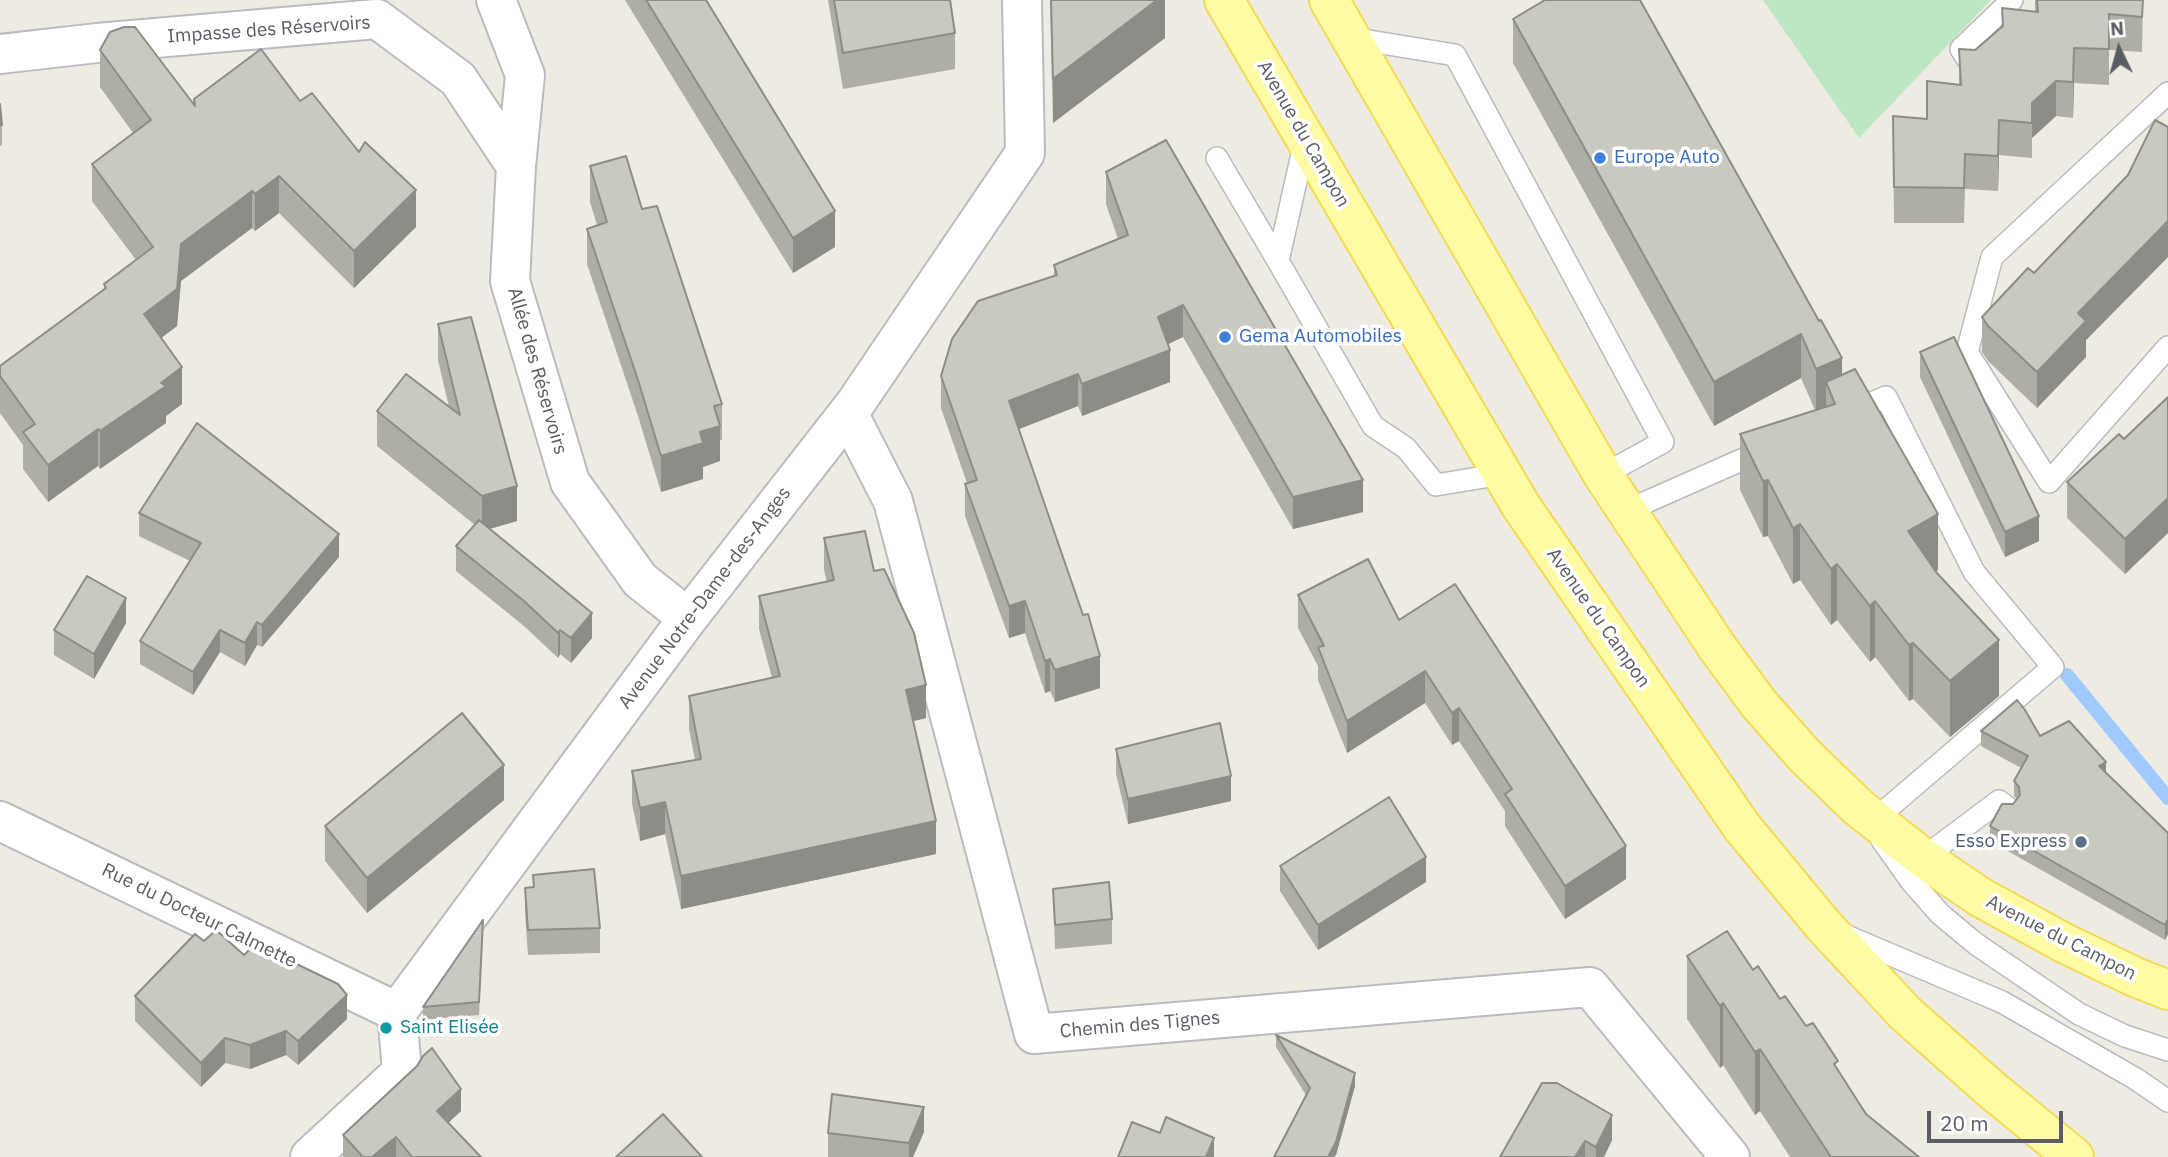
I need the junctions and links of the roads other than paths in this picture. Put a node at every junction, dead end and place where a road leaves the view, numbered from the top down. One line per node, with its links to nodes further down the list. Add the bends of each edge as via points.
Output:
1 (496, 0): 12 (street, Allée des Réservoirs, via 525,75)
2 (1022, 0): 15 (street, Avenue Notre-Dame-des-Anges, via 1025,153)
3 (1224, 0): 10 (main road, Avenue du Campon)
4 (1329, 0): 6 (main road, Avenue du Campon)
5 (2012, 0): 8 (lane, via 1961,49)
6 (1351, 38): 19 (main road, Avenue du Campon); 19 (lane, via 1455,55 1663,442)
7 (0, 54): 12 (street, Impasse des Réservoirs, via 377,19 458,79)
8 (1974, 69)
9 (2168, 93): 14 (lane, via 1992,257 1967,352 2049,482)
10 (1306, 139): 13 (lane); 18 (main road, Avenue du Campon)
11 (1217, 158): 13 (lane)
12 (516, 166): 21 (street, Allée des Réservoirs, via 510,281 570,482 640,580)
13 (1278, 261): 18 (lane, via 1373,426 1406,448 1436,485)
14 (2168, 347)
15 (848, 413): 21 (street, Avenue Notre-Dame-des-Anges); 32 (street, Chemin des Tignes, via 893,501 1034,1034 1590,987)
16 (1824, 424): 23 (lane, via 1886,397 1974,572 2053,667)
17 (1787, 440): 20 (lane)
18 (1503, 474): 26 (main road, Avenue du Campon, via 1742,827)
19 (1603, 475): 20 (main road, Avenue du Campon)
20 (1626, 511): 23 (main road, Avenue du Campon, via 1759,704 1805,756)
21 (688, 618): 28 (street, Avenue Notre-Dame-des-Anges)
22 (2007, 807): 25 (lane, via 1999,801)
23 (1867, 814): 25 (main road, Avenue du Campon); 29 (lane, via 1911,881 1940,914 1976,944 2079,1014)
24 (0, 821): 28 (street, Rue du Docteur Calmette)
25 (1923, 858): 27 (main road, Avenue du Campon, via 1980,897 2064,943)
26 (1824, 926): 30 (lane, via 2002,1002); 33 (main road, Avenue du Campon, via 1905,1013)
27 (2168, 990)
28 (397, 1012): 31 (street, via 402,1072)
29 (2168, 1050)
30 (2168, 1101)
31 (310, 1157)
32 (1730, 1157)
33 (2074, 1157)

